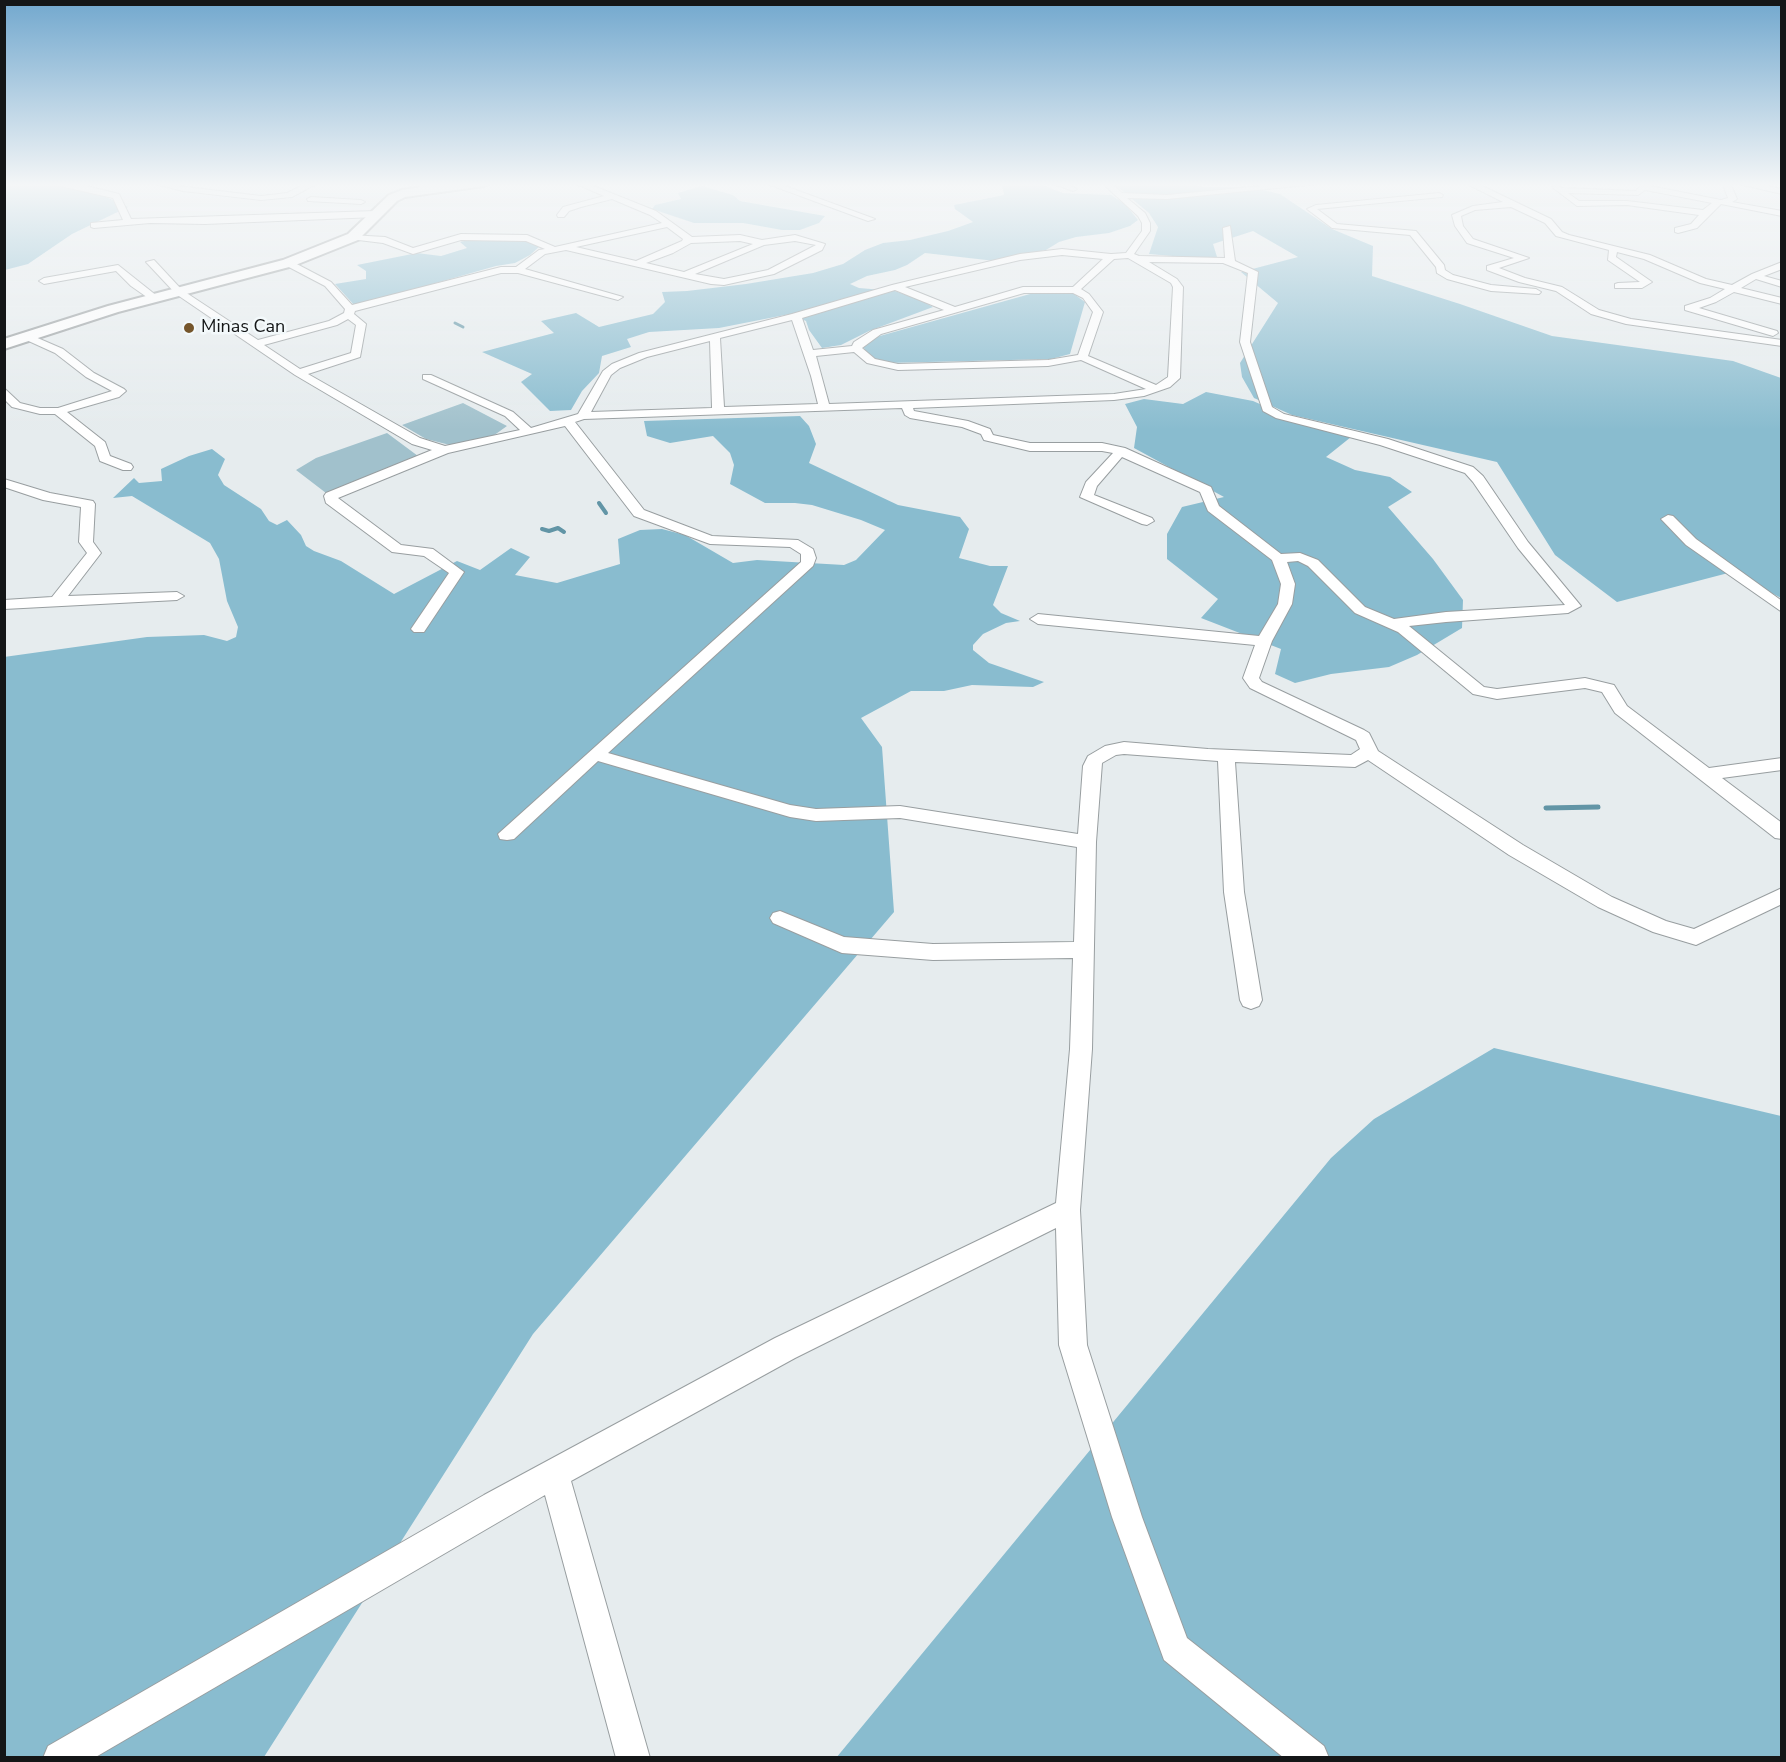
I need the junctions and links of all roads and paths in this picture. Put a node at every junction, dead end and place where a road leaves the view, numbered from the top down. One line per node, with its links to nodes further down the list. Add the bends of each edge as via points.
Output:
1 (154, 265): 27 (street)
2 (283, 265): 27 (main road)
3 (291, 265): 32 (street, via 324,281)
4 (524, 265): 17 (street)
5 (647, 265): 18 (street)
6 (709, 265): 18 (street)
7 (786, 265): 18 (street, via 755,276 717,282)
8 (983, 265): 23 (street)
9 (1102, 265): 26 (street)
10 (1146, 265): 45 (street, via 1178,287 1174,378)
11 (1238, 265): 65 (street, via 1254,274 1245,342 1267,408 1280,416 1384,442 1469,470 1522,545 1574,606)
12 (1439, 265): 25 (street, via 1440,271 1450,277 1499,289)
13 (1499, 265): 25 (street, via 1490,268)
14 (1622, 265): 22 (street, via 1647,282)
15 (1667, 265): 24 (street, via 1704,281)
16 (1782, 265): 19 (street)
17 (518, 270): 28 (street); 32 (street, via 492,271)
18 (686, 275)
19 (1755, 276): 21 (street); 24 (street)
20 (44, 281): 29 (street, via 118,268)
21 (1782, 284)
22 (1618, 286)
23 (895, 287): 31 (street); 33 (street)
24 (1733, 287): 30 (street); 34 (street, via 1713,300 1689,308)
25 (1559, 289): 37 (street, via 1595,312 1630,322)
26 (1075, 291): 31 (street, via 1023,290); 42 (street, via 1086,296 1098,312)
27 (179, 292): 29 (main road); 39 (street)
28 (618, 297)
29 (154, 298): 35 (main road)
30 (1782, 301)
31 (954, 310): 40 (street, via 877,332)
32 (350, 312): 39 (street, via 333,322); 43 (street, via 361,324 356,355)
33 (796, 316): 36 (street); 41 (street)
34 (1782, 335)
35 (26, 336): 38 (main road); 50 (street, via 59,351 90,375 120,391)
36 (715, 337): 49 (street); 51 (street, via 616,366)
37 (1782, 343)
38 (4, 344)
39 (256, 344): 43 (street)
40 (856, 349): 41 (street); 42 (street, via 871,360 898,367 1048,363)
41 (808, 354): 48 (street)
42 (1082, 357): 45 (street)
43 (299, 373): 53 (street, via 416,441)
44 (427, 378): 52 (street, via 509,414)
45 (1156, 389): 47 (street, via 1122,397)
46 (4, 392): 50 (street, via 16,405)
47 (906, 404): 48 (street); 54 (street, via 909,414 914,416 964,424 986,432 988,437 1030,447 1102,447)
48 (824, 406): 49 (street)
49 (718, 410): 51 (street)
50 (58, 411): 55 (street, via 101,445 104,458)
51 (575, 418): 52 (street); 69 (street, via 595,459 639,513 710,540 793,543 808,552 809,558)
52 (529, 432): 53 (street)
53 (444, 450): 66 (street, via 329,498 397,549 428,552 457,572)
54 (1120, 451): 58 (street, via 1091,485 1087,497); 59 (street, via 1206,490 1213,508)
55 (127, 467)
56 (4, 483): 61 (street, via 90,506 86,542 94,553)
57 (1668, 519): 63 (street, via 1691,542)
58 (1147, 522)
59 (1278, 558): 65 (street, via 1307,560 1360,610); 67 (street, via 1288,592)
60 (177, 596): 61 (street)
61 (56, 601): 62 (street)
62 (4, 605)
63 (1782, 608)
64 (1038, 619): 67 (street)
65 (1394, 624): 72 (street, via 1479,691 1497,694 1584,683 1608,688 1621,709)
66 (419, 629)
67 (1264, 641): 68 (street, via 1251,678 1256,685 1363,737)
68 (1371, 754): 70 (street, via 1355,761); 76 (street, via 1516,850 1605,902 1660,927 1696,937)
69 (596, 755): 74 (street); 75 (street, via 790,811 816,815 900,812)
70 (1226, 755): 75 (street, via 1124,748 1101,754 1092,766); 79 (street, via 1234,892)
71 (1782, 764): 72 (street)
72 (1707, 774): 73 (street)
73 (1782, 833)
74 (507, 834)
75 (1087, 842): 78 (street)
76 (1782, 895)
77 (780, 918): 78 (street, via 842,945 933,952)
78 (1084, 950): 80 (street, via 1082,1049)
79 (1251, 1000)
80 (1068, 1210): 81 (street, via 785,1348); 84 (street, via 1072,1346 1175,1649)
81 (554, 1474): 82 (street); 83 (street)
82 (60, 1758)
83 (633, 1758)
84 (1312, 1758)

